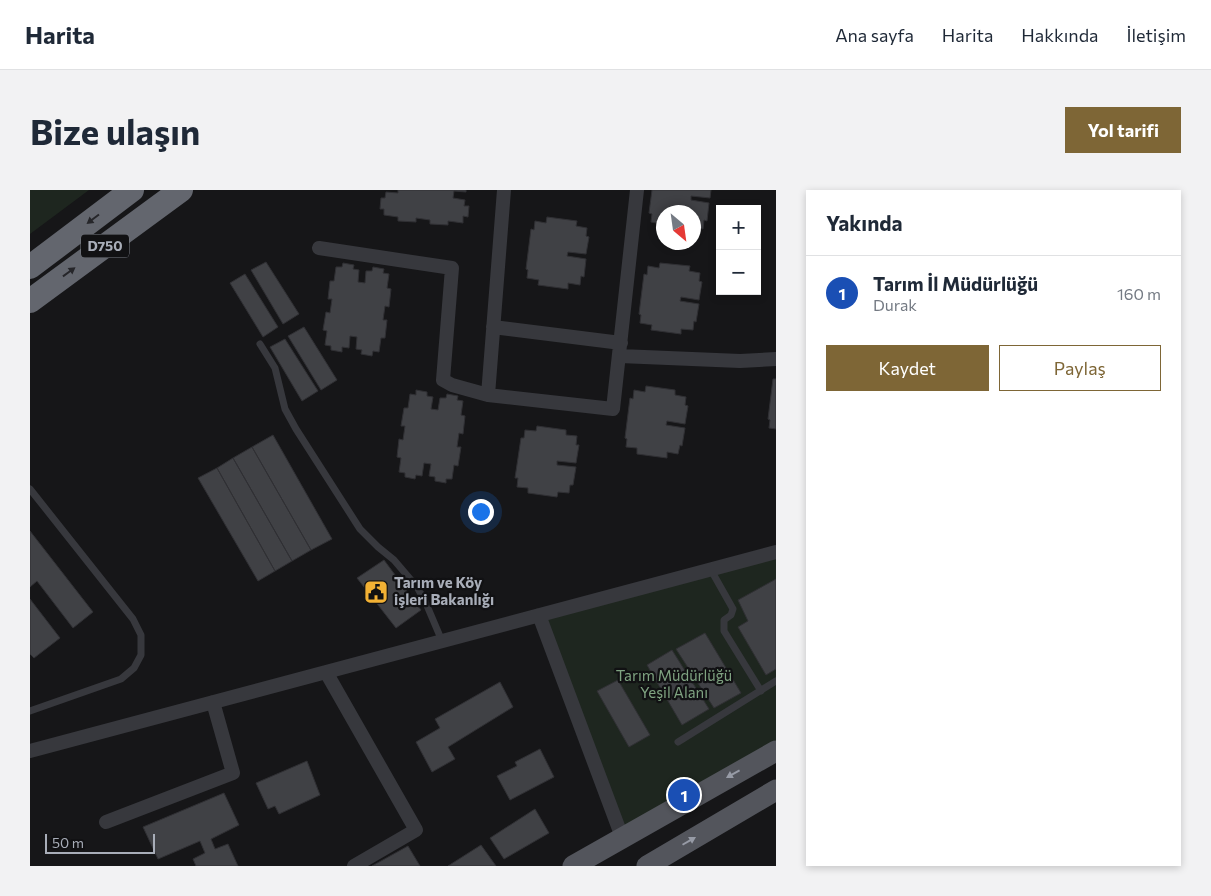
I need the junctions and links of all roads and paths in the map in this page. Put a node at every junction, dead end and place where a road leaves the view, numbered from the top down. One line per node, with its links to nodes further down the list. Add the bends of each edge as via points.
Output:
1 (132, 190): 6 (highway, D750, one-way to 6)
2 (181, 190): 7 (highway, D750, one-way to 2)
3 (504, 190): 8 (street)
4 (637, 190): 10 (street)
5 (319, 248): 12 (street, via 452,268 444,380)
6 (30, 267)
7 (30, 302)
8 (493, 327): 10 (street); 12 (street)
9 (260, 344): 17 (lane, via 275,368 285,409 296,429 360,529 394,560 417,587)
10 (620, 350): 11 (street, via 740,361); 12 (street, via 613,409)
11 (776, 359)
12 (488, 395)
13 (30, 489): 22 (lane, via 132,619 141,635 141,655 134,668 121,679)
14 (776, 552): 15 (street)
15 (711, 570): 16 (street); 20 (lane, via 733,609 724,620 724,631)
16 (539, 615): 17 (street); 28 (street)
17 (442, 641): 18 (street)
18 (326, 672): 21 (street); 29 (street, via 416,830)
19 (776, 681): 20 (lane)
20 (760, 690): 23 (lane)
21 (213, 702): 24 (street); 27 (street, via 233,774)
22 (30, 711)
23 (678, 742)
24 (30, 751)
25 (776, 751): 28 (main road, one-way to 28)
26 (776, 790): 31 (main road, one-way to 26)
27 (106, 822)
28 (622, 837): 30 (main road)
29 (354, 866)
30 (573, 866)
31 (647, 866)

